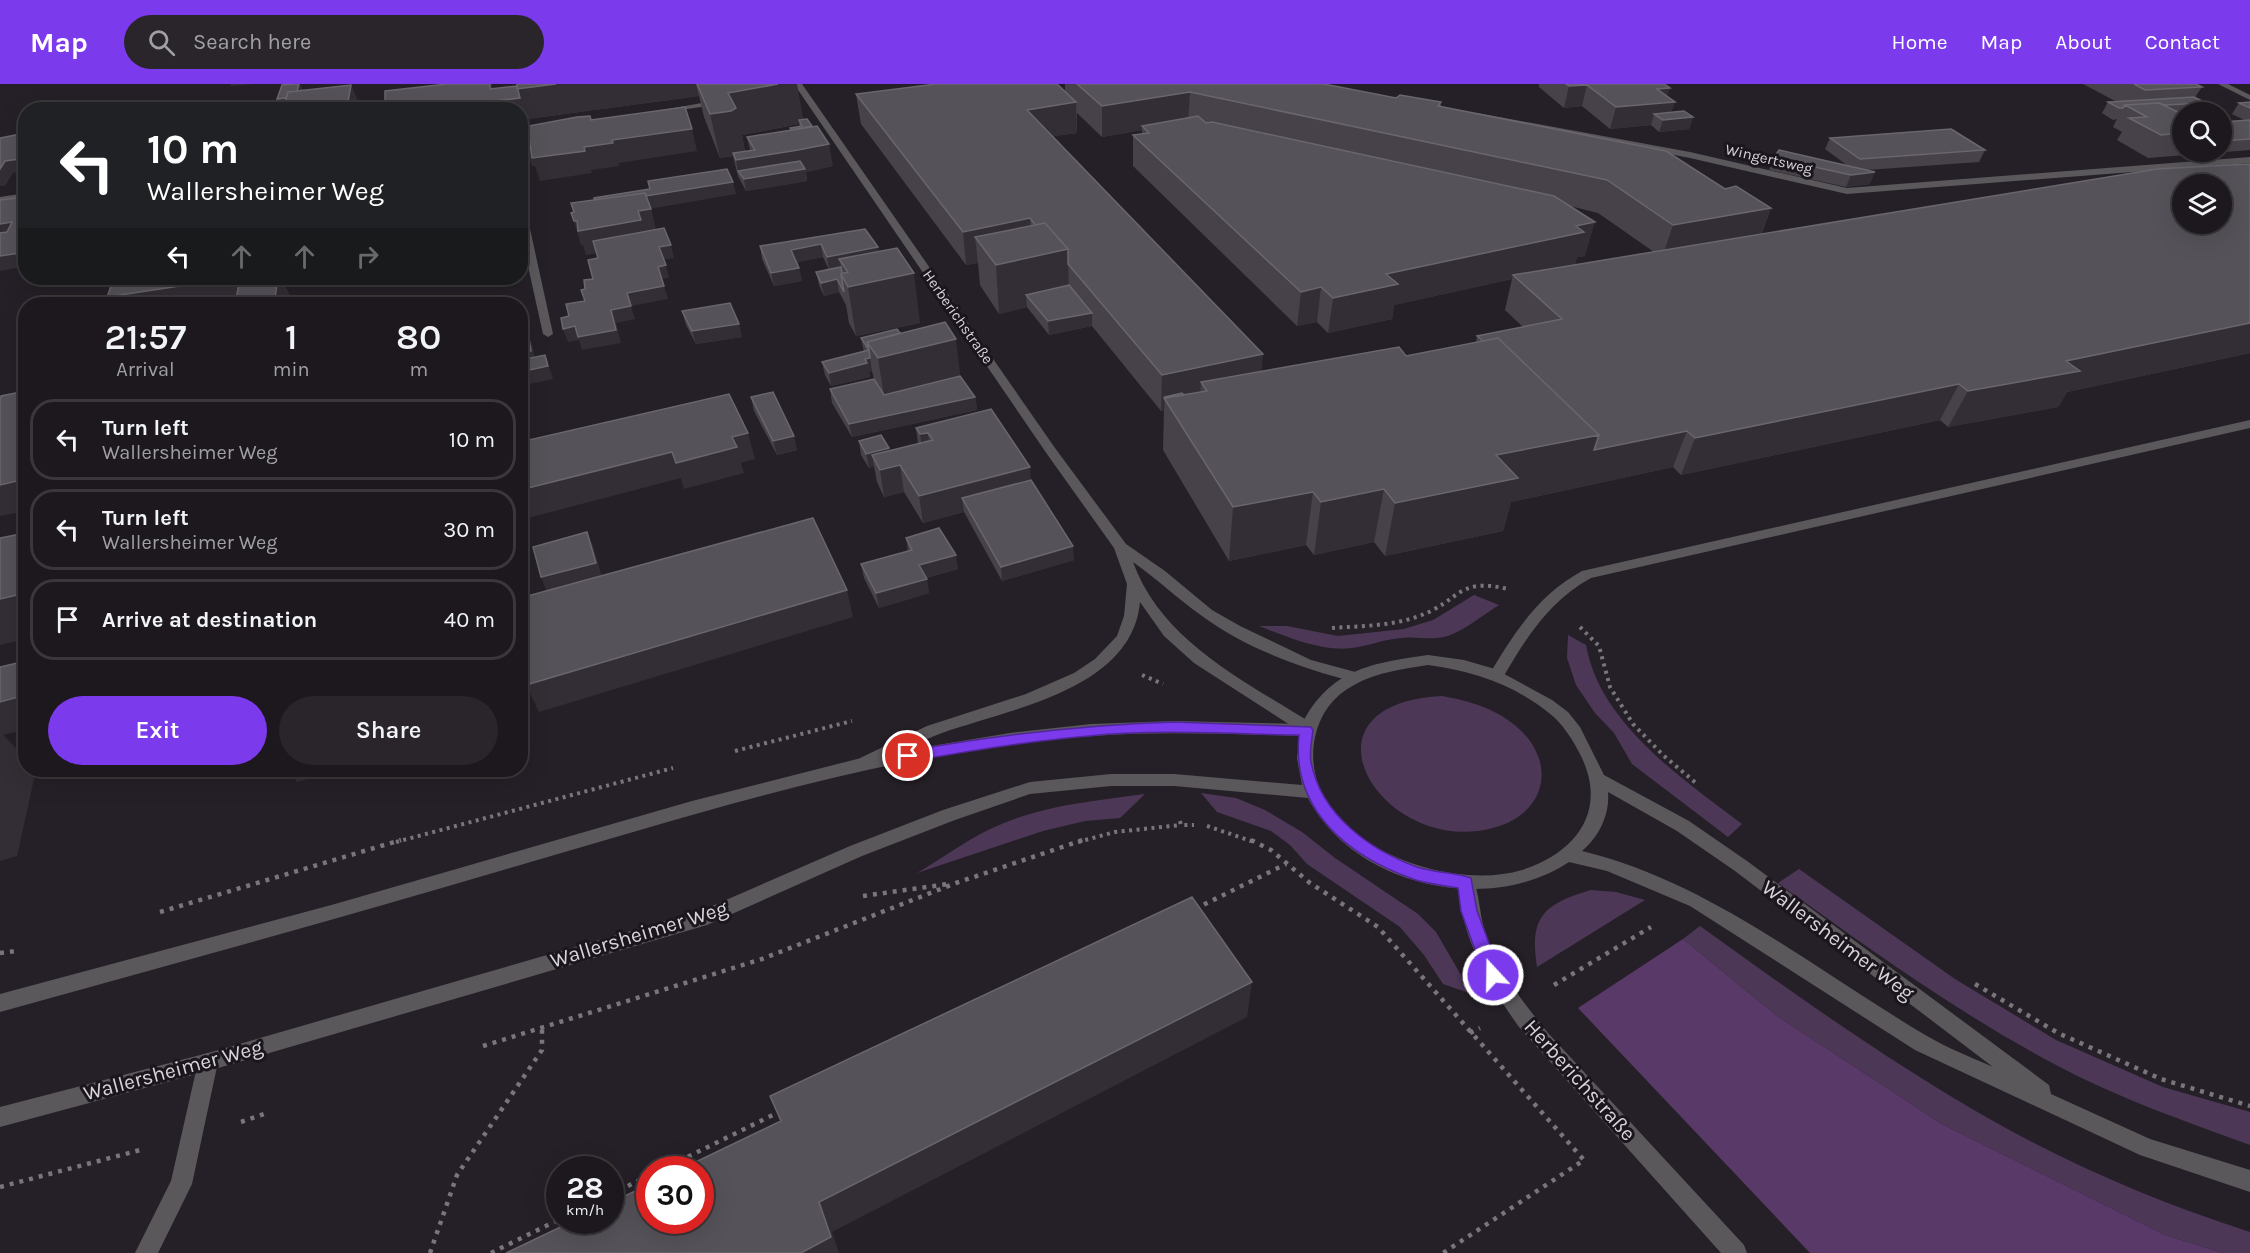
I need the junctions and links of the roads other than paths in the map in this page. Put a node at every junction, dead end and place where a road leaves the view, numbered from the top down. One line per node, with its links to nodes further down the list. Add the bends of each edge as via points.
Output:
1 (2222, 84): 4 (street)
2 (801, 87): 3 (street); 14 (street, Herberichstraße)
3 (789, 92)
4 (2250, 98)
5 (724, 102): 6 (street)
6 (658, 111)
7 (1468, 112): 8 (street, Wingertsweg, via 1690,155 1847,191)
8 (2250, 160)
9 (18, 197): 10 (street)
10 (0, 200)
11 (528, 243): 12 (street)
12 (548, 334)
13 (2250, 424): 16 (street, via 1610,568 1572,581 1554,594 1524,630)
14 (1121, 547): 15 (street, Herberichstraße); 17 (street, Herberichstraße, via 1207,613 1243,634 1306,664)
15 (1134, 584): 18 (street, Herberichstraße, via 1184,648); 19 (street, via 1133,616 1120,643 1083,675 1057,688 930,731)
16 (1497, 675): 17 (street, via 1467,665 1428,660 1386,665); 20 (street, via 1555,709 1574,729)
17 (1354, 677): 18 (street, via 1332,690 1316,706)
18 (1307, 729): 19 (street, via 1091,730); 21 (street, via 1303,760)
19 (865, 763): 24 (street)
20 (1600, 780): 22 (street, via 1600,811 1586,838); 26 (street, Wallersheimer Weg, via 1683,826 1741,866)
21 (1312, 792): 23 (street, via 1336,825 1372,853 1416,874); 25 (street, Wallersheimer Weg, via 1174,780 1111,780 1030,788 856,851 708,917)
22 (1568, 855): 23 (street, via 1540,871 1505,881); 26 (street, Wallersheimer Weg, via 1610,865 1696,901 1922,1044)
23 (1466, 883): 30 (street, Herberichstraße, via 1469,911 1493,975 1516,1008)
24 (0, 1003)
25 (208, 1062): 27 (street, Wallersheimer Weg); 29 (street, via 181,1184)
26 (2069, 1112): 28 (street, Wallersheimer Weg, via 2147,1148)
27 (0, 1117)
28 (2250, 1181)
29 (146, 1253)
30 (1737, 1253)

